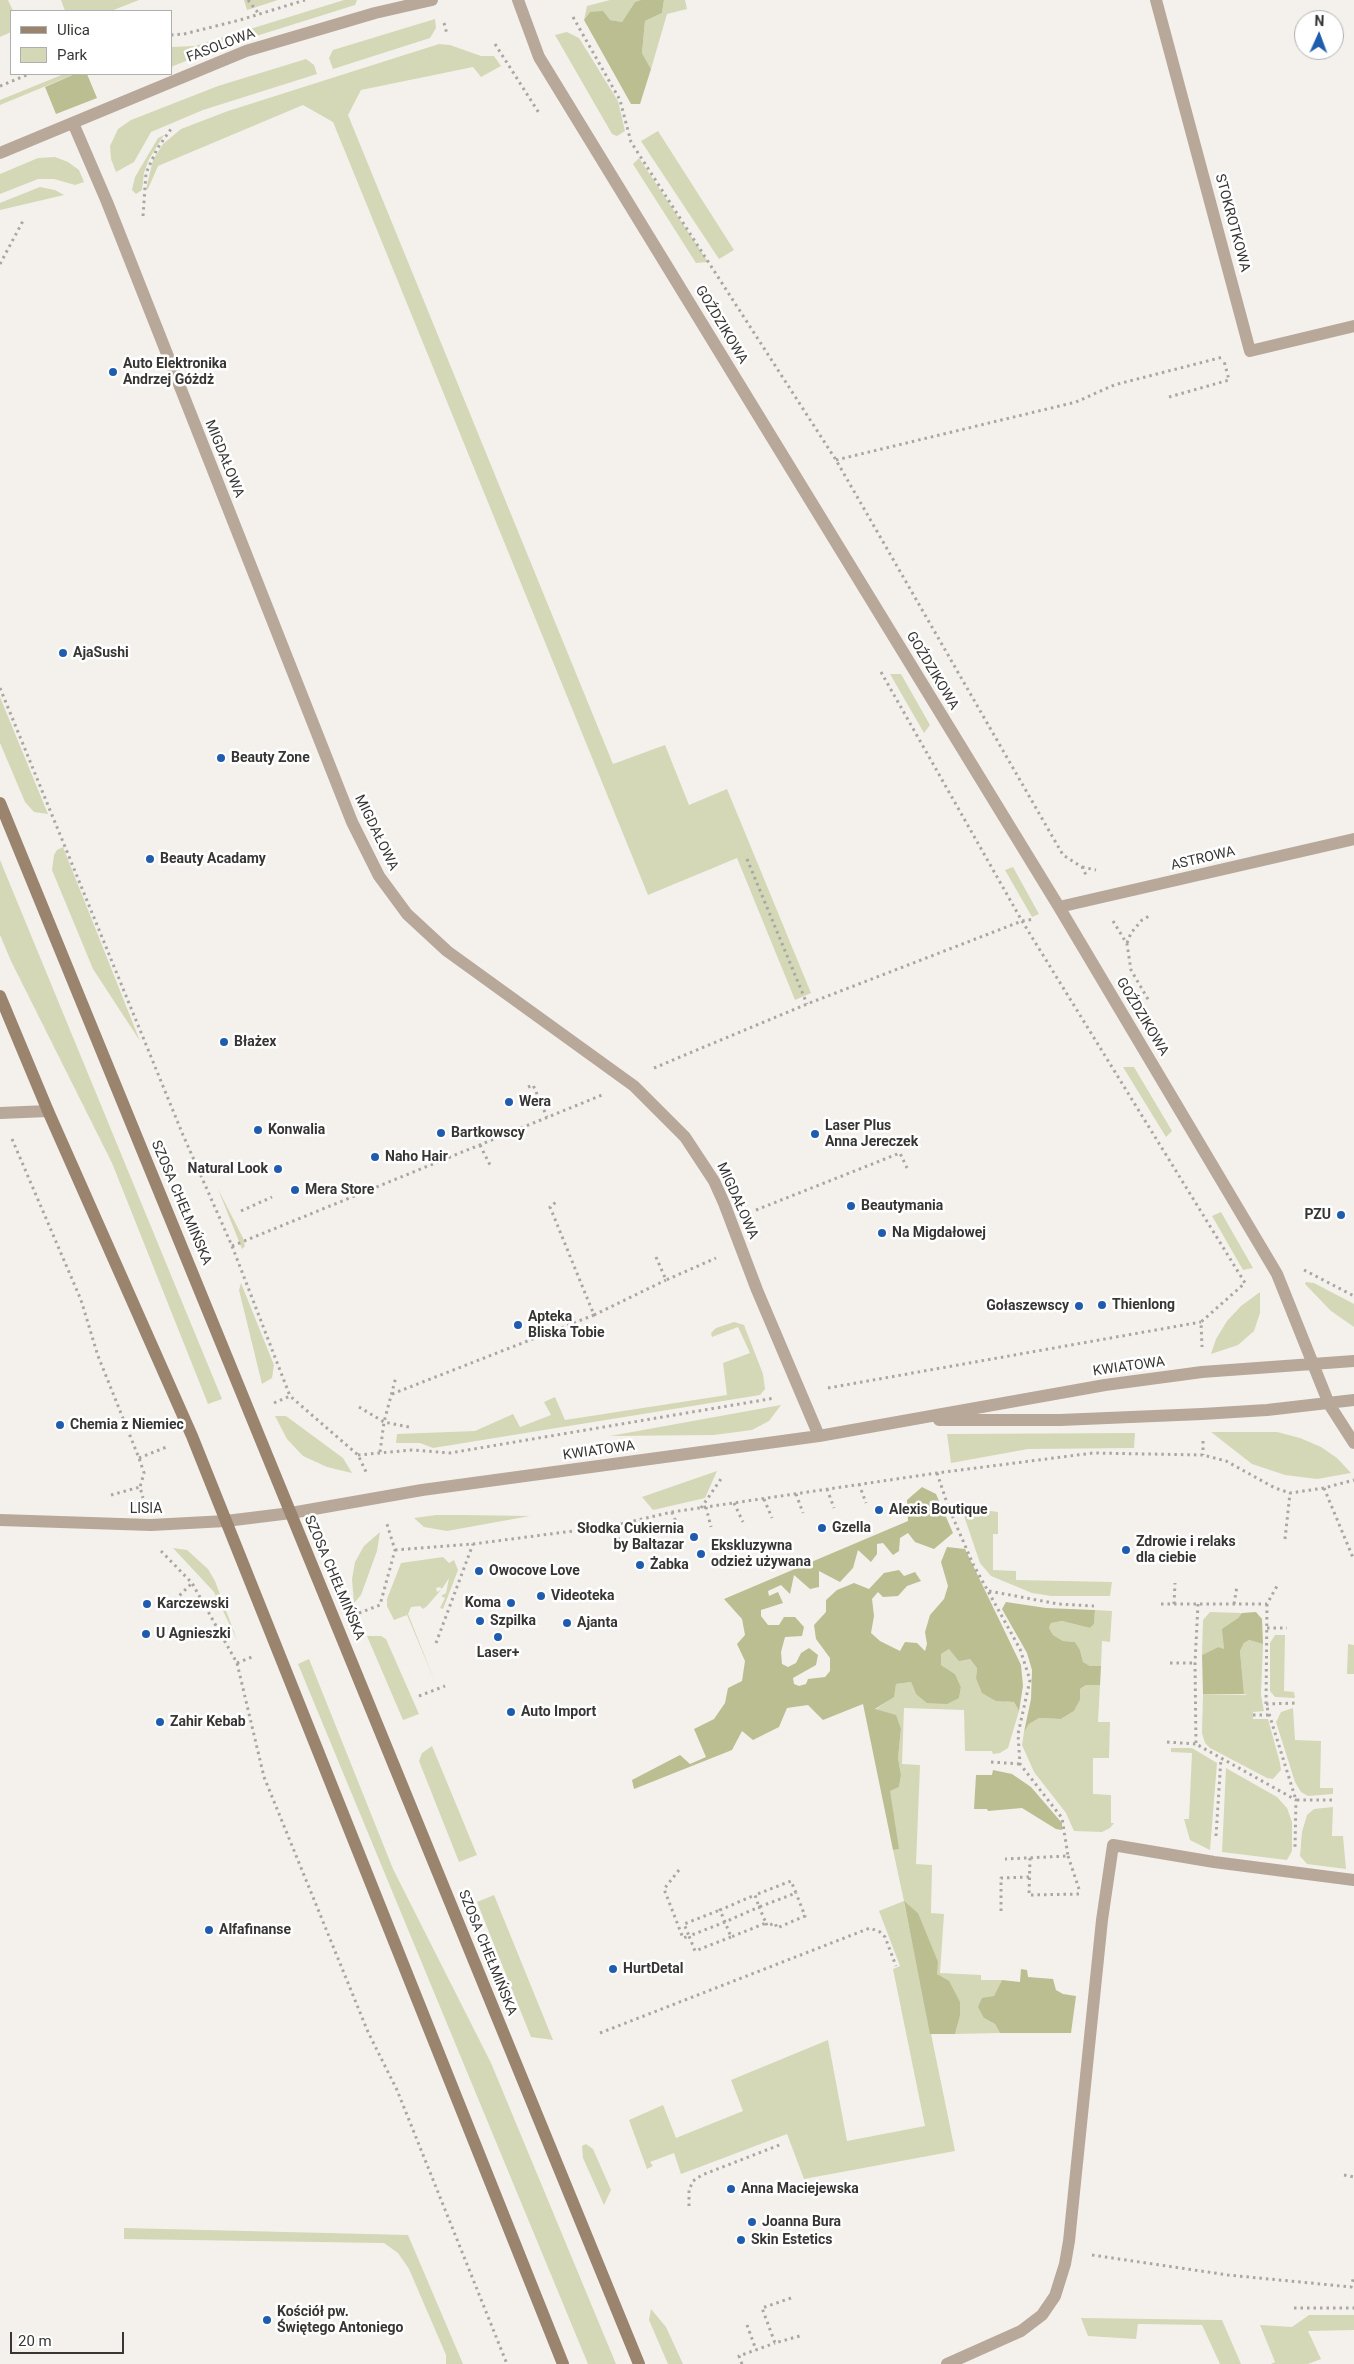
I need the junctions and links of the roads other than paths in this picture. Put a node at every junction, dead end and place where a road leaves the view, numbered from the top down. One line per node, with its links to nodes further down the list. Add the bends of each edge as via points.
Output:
1 (432, 0): 4 (street, FASOLOWA, via 375,13 246,51)
2 (518, 0): 9 (street, GOŹDZIKOWA, via 539,57)
3 (1156, 0): 6 (street, STOKROTKOWA, via 1250,351)
4 (73, 123): 5 (street, FASOLOWA); 18 (street, MIGDAŁOWA, via 352,822 379,876 407,914 447,951 634,1086 685,1137 714,1181 724,1203)
5 (0, 153)
6 (1354, 326)
7 (0, 803): 20 (main road, SZOSA CHEŁMIŃSKA)
8 (1354, 839): 9 (street, ASTROWA)
9 (1059, 907): 14 (street, GOŹDZIKOWA, via 1277,1274)
10 (0, 996): 11 (main road)
11 (48, 1111): 12 (street); 22 (main road, via 192,1436)
12 (1, 1113)
13 (1354, 1361): 14 (street, KWIATOWA)
14 (1312, 1362): 16 (street, GOŹDZIKOWA); 17 (street, KWIATOWA, via 1096,1386)
15 (1354, 1400): 16 (street, KWIATOWA)
16 (1329, 1404): 17 (street, KWIATOWA, via 1202,1414); 19 (street, GOŹDZIKOWA)
17 (911, 1420): 18 (street, KWIATOWA)
18 (819, 1436): 20 (street, KWIATOWA, via 422,1490)
19 (1354, 1443)
20 (291, 1513): 22 (street, LISIA); 25 (main road, SZOSA CHEŁMIŃSKA)
21 (0, 1520): 22 (street, LISIA, via 151,1525)
22 (226, 1521): 24 (main road)
23 (1354, 1880): 26 (street, via 1113,1845 1065,2264 1055,2296 1042,2315 1022,2331)
24 (564, 2364)
25 (640, 2364)
26 (947, 2364)

